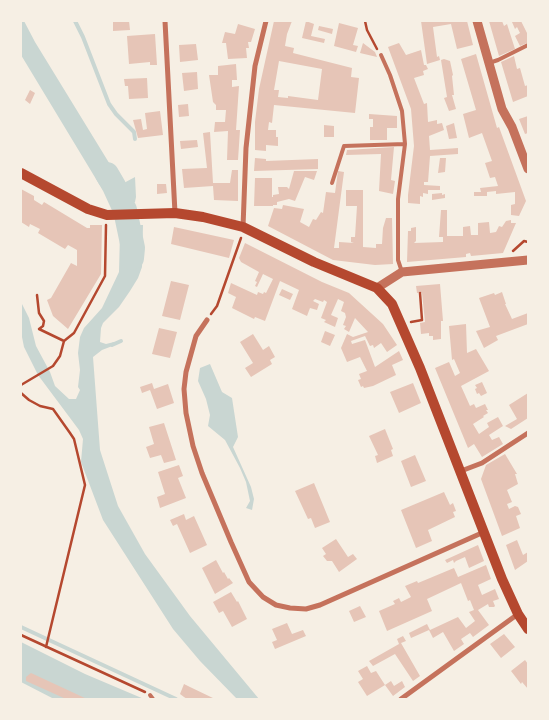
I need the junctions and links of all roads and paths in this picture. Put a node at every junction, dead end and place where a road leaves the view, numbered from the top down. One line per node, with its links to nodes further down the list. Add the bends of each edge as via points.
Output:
1 (165, 21): 12 (street)
2 (266, 21): 14 (street, via 255,66 247,139)
3 (365, 21): 6 (path)
4 (477, 21): 7 (street)
5 (528, 45): 7 (lane)
6 (381, 55): 8 (lane, via 402,110)
7 (488, 63): 9 (street, via 502,109)
8 (406, 144): 11 (lane, via 344,146); 16 (lane, via 398,199 398,260)
9 (528, 169)
10 (21, 173): 13 (main road, via 88,209)
11 (332, 183)
12 (175, 214): 13 (main road); 14 (main road)
13 (111, 215): 22 (path, via 105,276 74,333)
14 (243, 227): 17 (main road); 20 (path, via 217,306)
15 (528, 260): 16 (street)
16 (402, 272): 17 (street)
17 (377, 288): 26 (main road, via 395,310)
18 (420, 293): 21 (path, via 422,320)
19 (37, 295): 22 (path, via 44,320 39,329)
20 (207, 320): 27 (street, via 196,336 186,372 186,413 202,473 249,582 263,597 276,605 290,608 306,609 320,605)
21 (416, 321)
22 (64, 342): 23 (path, via 60,356 49,370)
23 (21, 385)
24 (21, 393): 31 (path, via 40,406 53,409 70,433 85,485)
25 (528, 433): 26 (street, via 482,463)
26 (461, 471): 27 (main road)
27 (485, 532): 28 (main road)
28 (518, 614): 29 (main road); 33 (street)
29 (528, 629)
30 (21, 635): 31 (path)
31 (46, 646): 32 (path)
32 (152, 697)
33 (401, 699)

